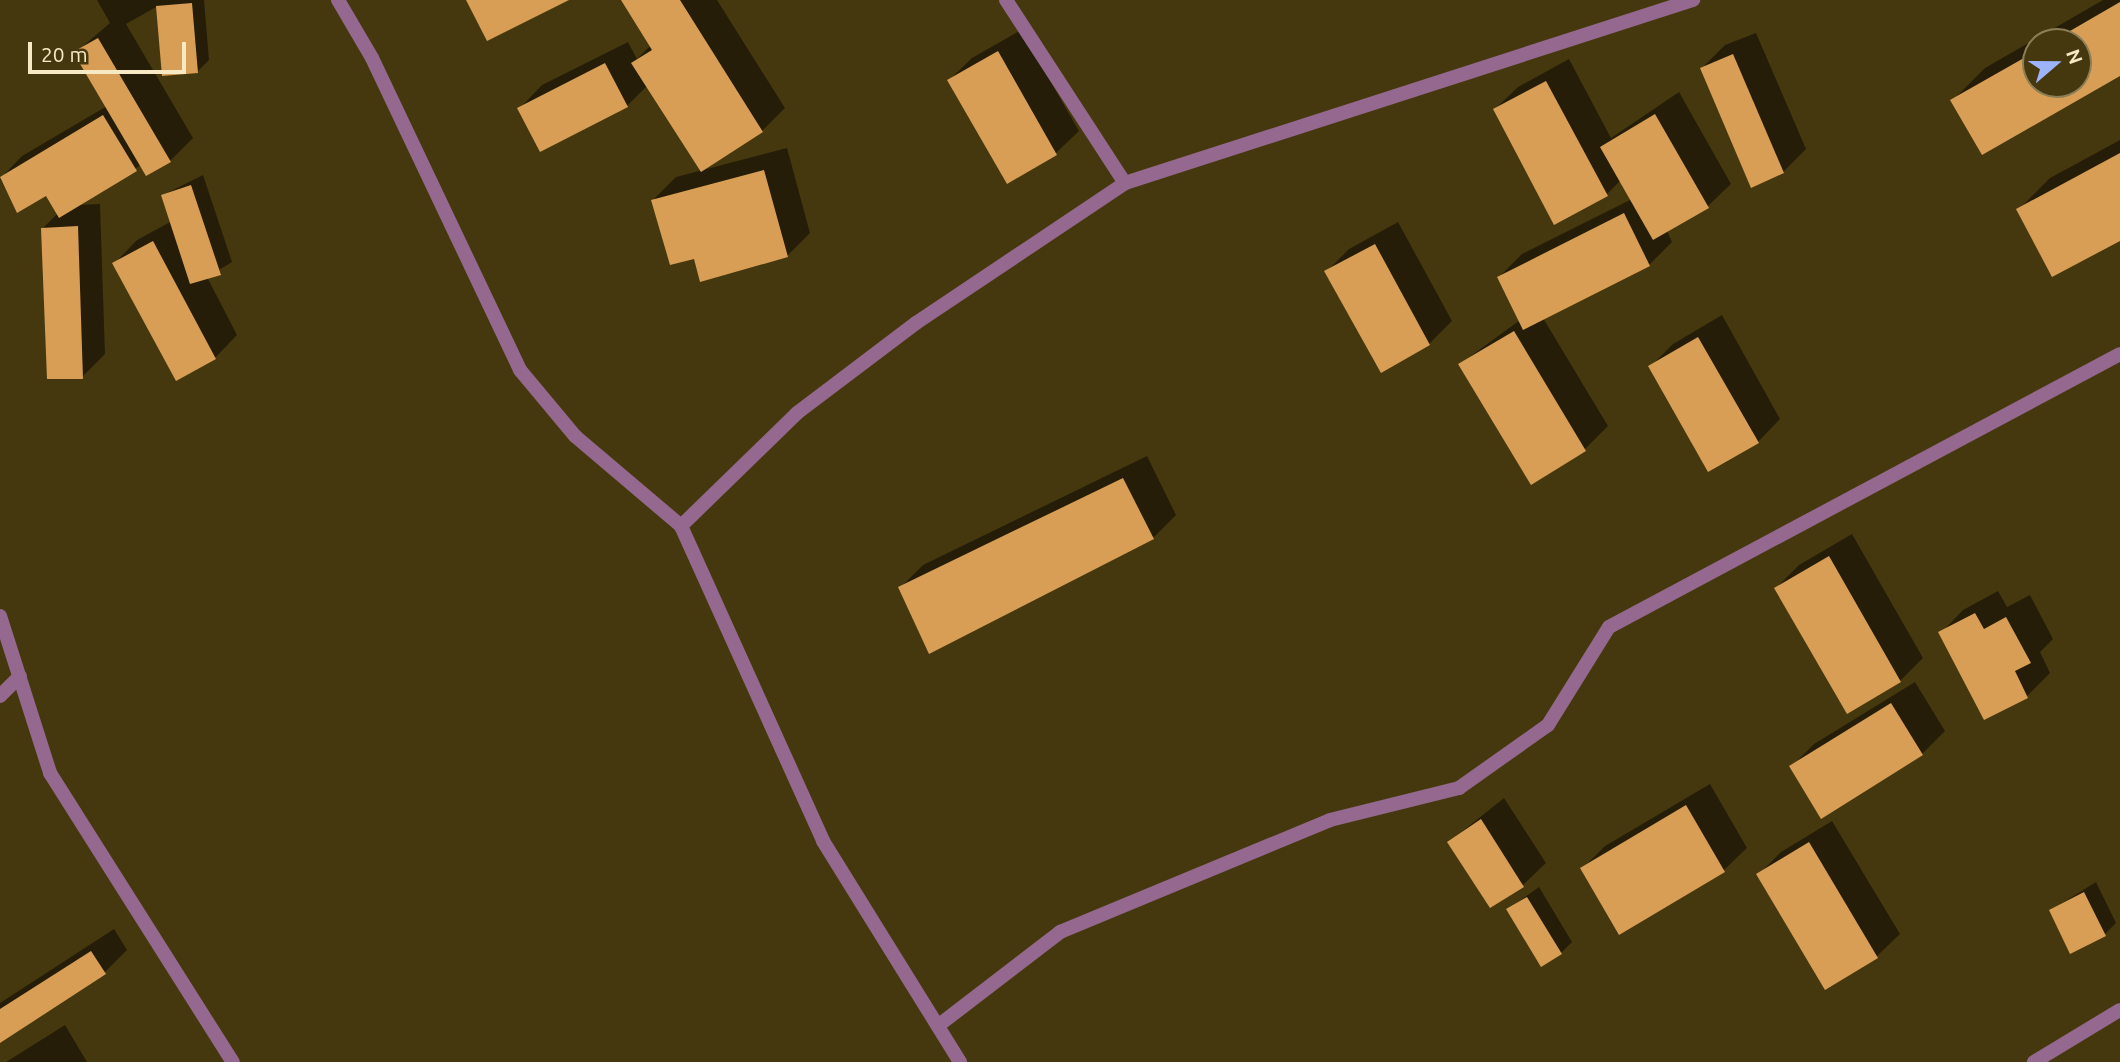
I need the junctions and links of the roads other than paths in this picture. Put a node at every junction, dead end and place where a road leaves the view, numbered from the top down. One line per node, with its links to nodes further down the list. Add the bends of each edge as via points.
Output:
1 (338, 0): 6 (street, via 373,58 520,370 575,436)
2 (1006, 0): 4 (street)
3 (1693, 0): 4 (street)
4 (1125, 183): 6 (street, via 916,323 797,413)
5 (2120, 354): 11 (street, via 1609,627 1548,725 1459,788 1330,820 1060,932)
6 (681, 526): 11 (street, via 822,841)
7 (0, 615): 8 (street)
8 (20, 676): 9 (street); 12 (street, via 50,773)
9 (0, 696)
10 (2120, 1010): 14 (street)
11 (939, 1025): 13 (street)
12 (233, 1062)
13 (960, 1062)
14 (2034, 1062)

